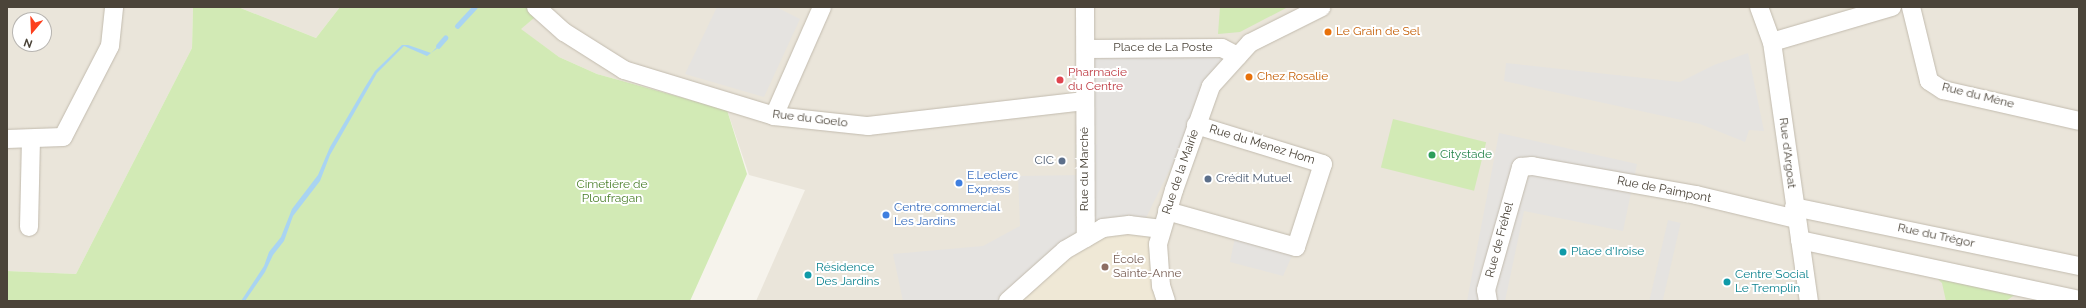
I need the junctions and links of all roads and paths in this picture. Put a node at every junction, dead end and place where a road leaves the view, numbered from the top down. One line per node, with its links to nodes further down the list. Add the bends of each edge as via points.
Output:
1 (114, 7): 17 (street, via 110,46 63,137)
2 (536, 7): 13 (street, Rue du Goelo, via 564,32 624,70)
3 (822, 7): 13 (street)
4 (1085, 7): 10 (street, Rue du Marché)
5 (1322, 7): 11 (street, Rue de la Mairie, via 1250,43)
6 (1759, 7): 9 (street, Rue d'Argoat)
7 (1892, 7): 9 (street)
8 (1911, 7): 14 (street, Rue du Mène, via 1929,82 1943,90)
9 (1772, 42): 20 (street, Rue d'Argoat)
10 (1087, 49): 11 (street, Place de La Poste, via 1222,48); 12 (street, Rue du Marché)
11 (1238, 56): 15 (street, Rue de la Mairie, via 1211,86)
12 (1085, 101): 13 (street, Rue du Goelo, via 868,126); 23 (street, Rue du Marché)
13 (774, 116)
14 (2079, 120)
15 (1196, 125): 19 (street, Rue de la Mairie); 19 (street, Rue du Menez Hom, via 1323,164 1296,247)
16 (7, 139): 17 (street)
17 (31, 139): 21 (street)
18 (1516, 179): 20 (street, Rue de Paimpont, via 1521,167 1532,166); 29 (street, Rue de Fréhel, via 1486,290)
19 (1168, 212): 22 (street, Rue de la Mairie)
20 (1795, 213): 24 (street, Rue d'Argoat); 25 (street, Rue du Trégor)
21 (29, 227)
22 (1162, 229): 23 (street, via 1123,226 1103,228); 28 (street, Rue de la Mairie, via 1158,248 1161,286)
23 (1086, 238): 27 (street, via 1065,250)
24 (1800, 240): 26 (street); 30 (street, Rue d'Argoat)
25 (2079, 266)
26 (2079, 300)
27 (1008, 301)
28 (1166, 301)
29 (1488, 301)
30 (1808, 301)

